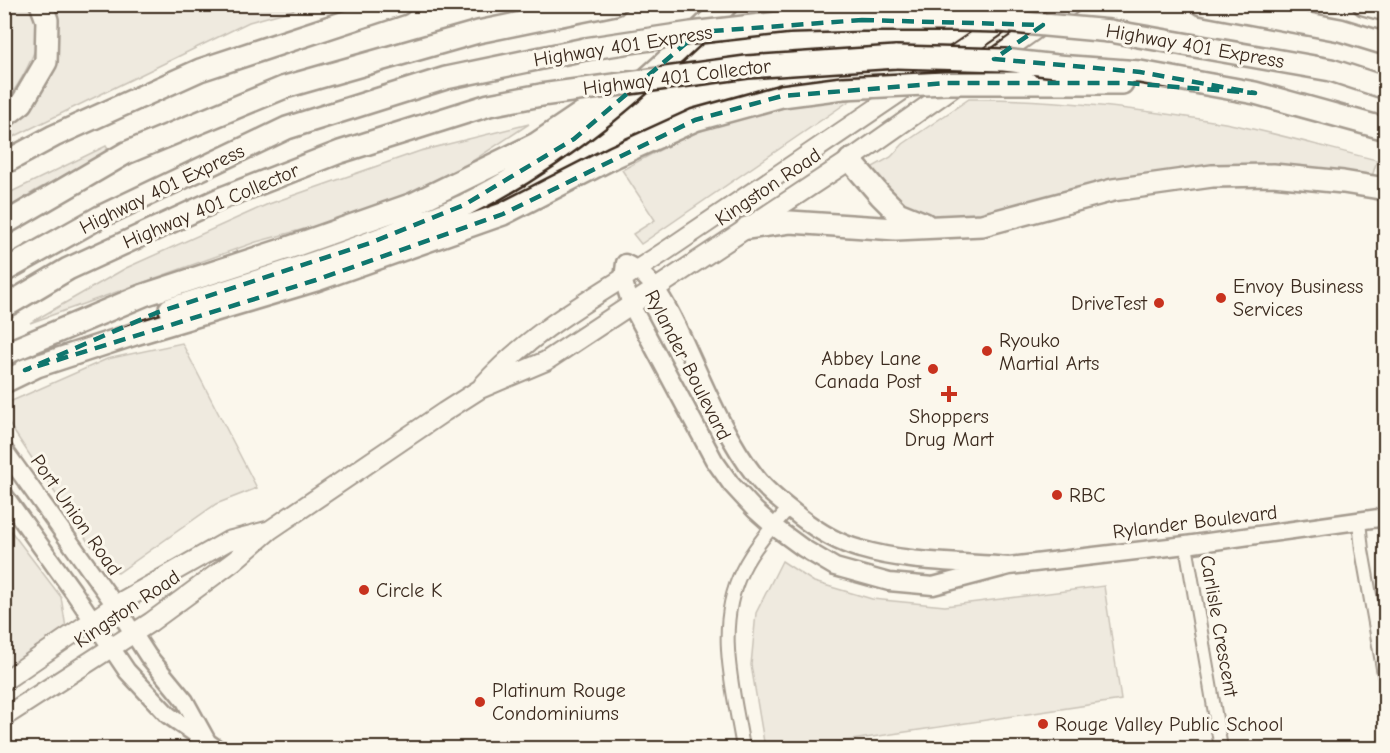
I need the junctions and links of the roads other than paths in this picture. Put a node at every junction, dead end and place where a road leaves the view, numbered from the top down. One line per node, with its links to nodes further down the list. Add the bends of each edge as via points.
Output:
1 (41, 4): 14 (highway, via 47,20 46,62 22,104)
2 (400, 4): 18 (highway, via 200,70)
3 (615, 4): 20 (highway, Highway 401 Express, via 478,32 285,87 126,153)
4 (727, 4): 10 (highway)
5 (1030, 4): 16 (main road, Kingston Road)
6 (1072, 4): 17 (main road, Kingston Road)
7 (1201, 4): 11 (highway, Highway 401 Express, via 1340,30)
8 (1364, 4): 9 (highway)
9 (1386, 10)
10 (690, 40): 28 (highway, via 536,144 413,204 144,295); 29 (highway, via 574,139 465,205 370,243 156,313)
11 (1386, 44)
12 (1386, 88): 23 (highway, Highway 401 Express, bridge, via 1331,70 1110,31 1000,21 788,22 691,33 585,49 446,78 287,128 100,217)
13 (1255, 93): 15 (highway, Highway 401 Collector); 27 (highway, Highway 401 Collector, bridge, via 1140,72 1004,60 896,57 747,67 541,96 489,105 340,152 222,198 68,270); 29 (highway, bridge, via 1126,83 945,83 843,88 782,96 695,120 502,214 316,280)
14 (4, 117)
15 (1386, 129)
16 (833, 137): 17 (main road); 24 (main road, Kingston Road)
17 (850, 160): 21 (highway, via 898,213); 22 (main road, Kingston Road)
18 (4, 163)
19 (1386, 189): 21 (highway, via 1273,175 1212,176 1113,190 982,225)
20 (4, 224)
21 (934, 227): 22 (highway, via 790,222)
22 (747, 228): 25 (main road, Kingston Road)
23 (4, 272)
24 (631, 274): 25 (street, Rylander Boulevard); 26 (street, Rylander Boulevard); 31 (main road, Kingston Road, via 545,329 506,360)
25 (656, 289): 26 (main road, Kingston Road); 34 (street, Rylander Boulevard, via 733,442 757,479)
26 (631, 305): 31 (main road, Kingston Road, via 546,361); 37 (street, Rylander Boulevard, via 714,460 743,498)
27 (4, 307)
28 (4, 354)
29 (25, 370): 30 (highway)
30 (4, 382)
31 (480, 389): 38 (main road, Kingston Road)
32 (4, 450): 41 (street, Port Union Road)
33 (4, 495): 42 (street)
34 (789, 508): 37 (street); 40 (street, Rylander Boulevard, via 820,532 859,549 909,558)
35 (1386, 517): 36 (street, Rylander Boulevard)
36 (1359, 521): 39 (street, Rylander Boulevard); 46 (street)
37 (773, 526): 40 (street, Rylander Boulevard, via 836,567 889,582 933,586); 49 (street, via 742,571 728,612 728,667)
38 (270, 530): 41 (main road, Kingston Road, via 228,541); 43 (main road, Kingston Road, via 234,561)
39 (1186, 545): 40 (street, Rylander Boulevard); 50 (street, Carlisle Crescent)
40 (1009, 566)
41 (115, 605): 42 (main road, Kingston Road); 43 (street, Port Union Road)
42 (93, 620): 44 (street); 45 (main road, Kingston Road)
43 (133, 633): 44 (main road, Kingston Road); 48 (street, Port Union Road, via 185,700)
44 (111, 648): 47 (main road, Kingston Road); 48 (street, via 168,715)
45 (4, 681)
46 (1386, 685)
47 (4, 717)
48 (212, 745)
49 (743, 748)
50 (1221, 748)

